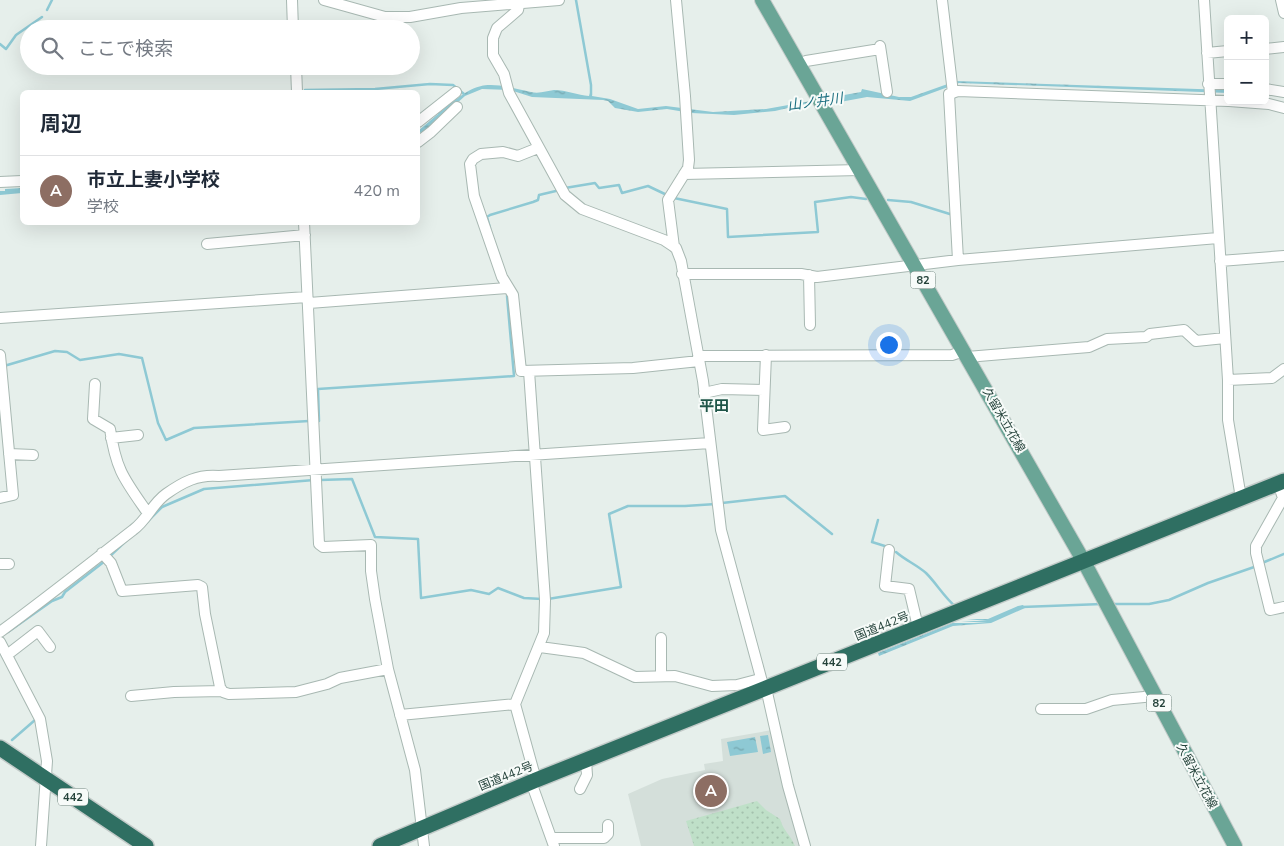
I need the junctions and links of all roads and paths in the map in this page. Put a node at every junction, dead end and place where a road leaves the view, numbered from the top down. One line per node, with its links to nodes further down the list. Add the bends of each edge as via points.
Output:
1 (292, 0): 12 (street)
2 (324, 0): 10 (street, via 385,17)
3 (559, 0): 9 (street)
4 (676, 0): 36 (street, via 688,160)
5 (762, 0): 17 (main road, 久留米立花線 / 82)
6 (942, 0): 26 (street)
7 (1204, 0): 16 (street)
8 (1281, 0): 11 (street)
9 (530, 1): 10 (street)
10 (519, 5): 34 (street, via 518,10 497,28 493,55)
11 (1284, 13)
12 (293, 20)
13 (1284, 47): 14 (street)
14 (1269, 49)
15 (1224, 51): 16 (street)
16 (1207, 53): 19 (street)
17 (800, 64): 24 (street, via 880,48); 35 (main road, 久留米立花線 / 82)
18 (296, 75): 22 (street)
19 (1208, 84): 20 (street); 27 (street)
20 (1224, 84)
21 (1269, 89): 25 (street)
22 (297, 90)
23 (456, 92): 32 (street)
24 (887, 92)
25 (1284, 92)
26 (953, 93): 27 (street); 45 (street, via 949,94)
27 (1210, 100): 28 (street); 41 (street)
28 (1224, 101)
29 (1269, 104): 31 (street)
30 (457, 107): 33 (street)
31 (1284, 108)
32 (420, 120)
33 (420, 141)
34 (538, 148): 43 (street, via 572,203); 50 (street, via 518,156 503,152 481,154 470,164 474,196)
35 (860, 170): 36 (street); 47 (main road, 久留米立花線 / 82)
36 (684, 174): 43 (street, via 668,200)
37 (20, 181): 38 (street)
38 (0, 182)
39 (304, 225): 40 (street)
40 (304, 235): 42 (street); 51 (street)
41 (1218, 238): 45 (street); 46 (street)
42 (207, 244)
43 (674, 247): 48 (street, via 681,261)
44 (1284, 256): 46 (street)
45 (958, 260): 47 (street)
46 (1220, 261): 54 (street)
47 (914, 265): 49 (street, via 836,275); 55 (main road, 久留米立花線 / 82)
48 (682, 274): 49 (street); 58 (street)
49 (809, 275): 53 (street)
50 (508, 288): 51 (street); 60 (street, via 513,295 521,372)
51 (308, 300): 52 (street); 72 (street)
52 (0, 318)
53 (810, 325)
54 (1225, 338): 55 (street, via 1196,341 1184,330 1107,339 1089,347); 61 (street)
55 (966, 354): 56 (street); 79 (main road, 久留米立花線 / 82)
56 (766, 355): 58 (street); 63 (street)
57 (0, 356): 69 (street)
58 (698, 358): 60 (street, via 634,368); 64 (street)
59 (1284, 369): 61 (street, via 1272,378)
60 (529, 371): 71 (street)
61 (1228, 380): 75 (street, via 1228,420)
62 (95, 384): 67 (street, via 93,419 110,429)
63 (764, 390): 64 (street, via 722,389); 65 (street, via 763,430)
64 (704, 393): 68 (street)
65 (785, 427)
66 (138, 435): 67 (street)
67 (111, 438): 76 (street, via 116,463 125,483)
68 (710, 443): 71 (street); 92 (street, via 722,530)
69 (9, 454): 70 (street); 74 (street, via 13,495)
70 (33, 455)
71 (536, 455): 72 (street); 81 (street)
72 (316, 469): 76 (street, via 204,475 167,493); 90 (street, via 319,544 323,547 371,545 371,571)
73 (1281, 482): 75 (highway, 国道442号 / 442); 80 (street, via 1282,498 1256,546 1256,553 1270,610)
74 (0, 498)
75 (1241, 498): 79 (highway, 国道442号 / 442)
76 (147, 512): 78 (street, via 134,529)
77 (889, 550): 82 (street, via 885,586 910,589)
78 (102, 553): 84 (street, via 90,566); 93 (street, via 112,563 122,591 202,587)
79 (1084, 560): 82 (highway, 国道442号 / 442); 95 (main road, 久留米立花線 / 82)
80 (1284, 608)
81 (544, 627): 83 (street); 88 (street)
82 (918, 627): 92 (highway, 国道442号 / 442)
83 (532, 628)
84 (0, 632)
85 (661, 638): 91 (street)
86 (0, 642): 89 (street)
87 (50, 647): 89 (street, via 38,631)
88 (540, 647): 91 (street, via 584,653 635,677); 96 (street)
89 (7, 655): 101 (street, via 40,719 47,761)
90 (388, 669): 93 (street, via 340,678 296,692 229,694); 98 (street)
91 (661, 676): 92 (street, via 676,676 712,686)
92 (763, 685): 100 (highway, 国道442号 / 442); 111 (street)
93 (222, 691): 94 (street)
94 (131, 696)
95 (1155, 696): 97 (street, via 1112,700 1086,709); 112 (main road, 久留米立花線 / 82)
96 (515, 704): 98 (street); 102 (street)
97 (1041, 709)
98 (400, 715): 105 (street, via 414,770)
99 (0, 748): 101 (highway, 442)
100 (586, 761): 102 (highway, 国道442号 / 442); 103 (street, via 587,775)
101 (46, 779): 107 (street); 108 (highway, 442)
102 (534, 781): 105 (highway, 国道442号 / 442); 106 (street)
103 (580, 789)
104 (608, 825): 106 (street, via 608,834 604,838)
105 (423, 827): 109 (highway, 国道442号 / 442); 110 (street)
106 (553, 842)
107 (41, 846)
108 (146, 846)
109 (380, 846)
110 (424, 846)
111 (805, 846)
112 (1235, 846)

